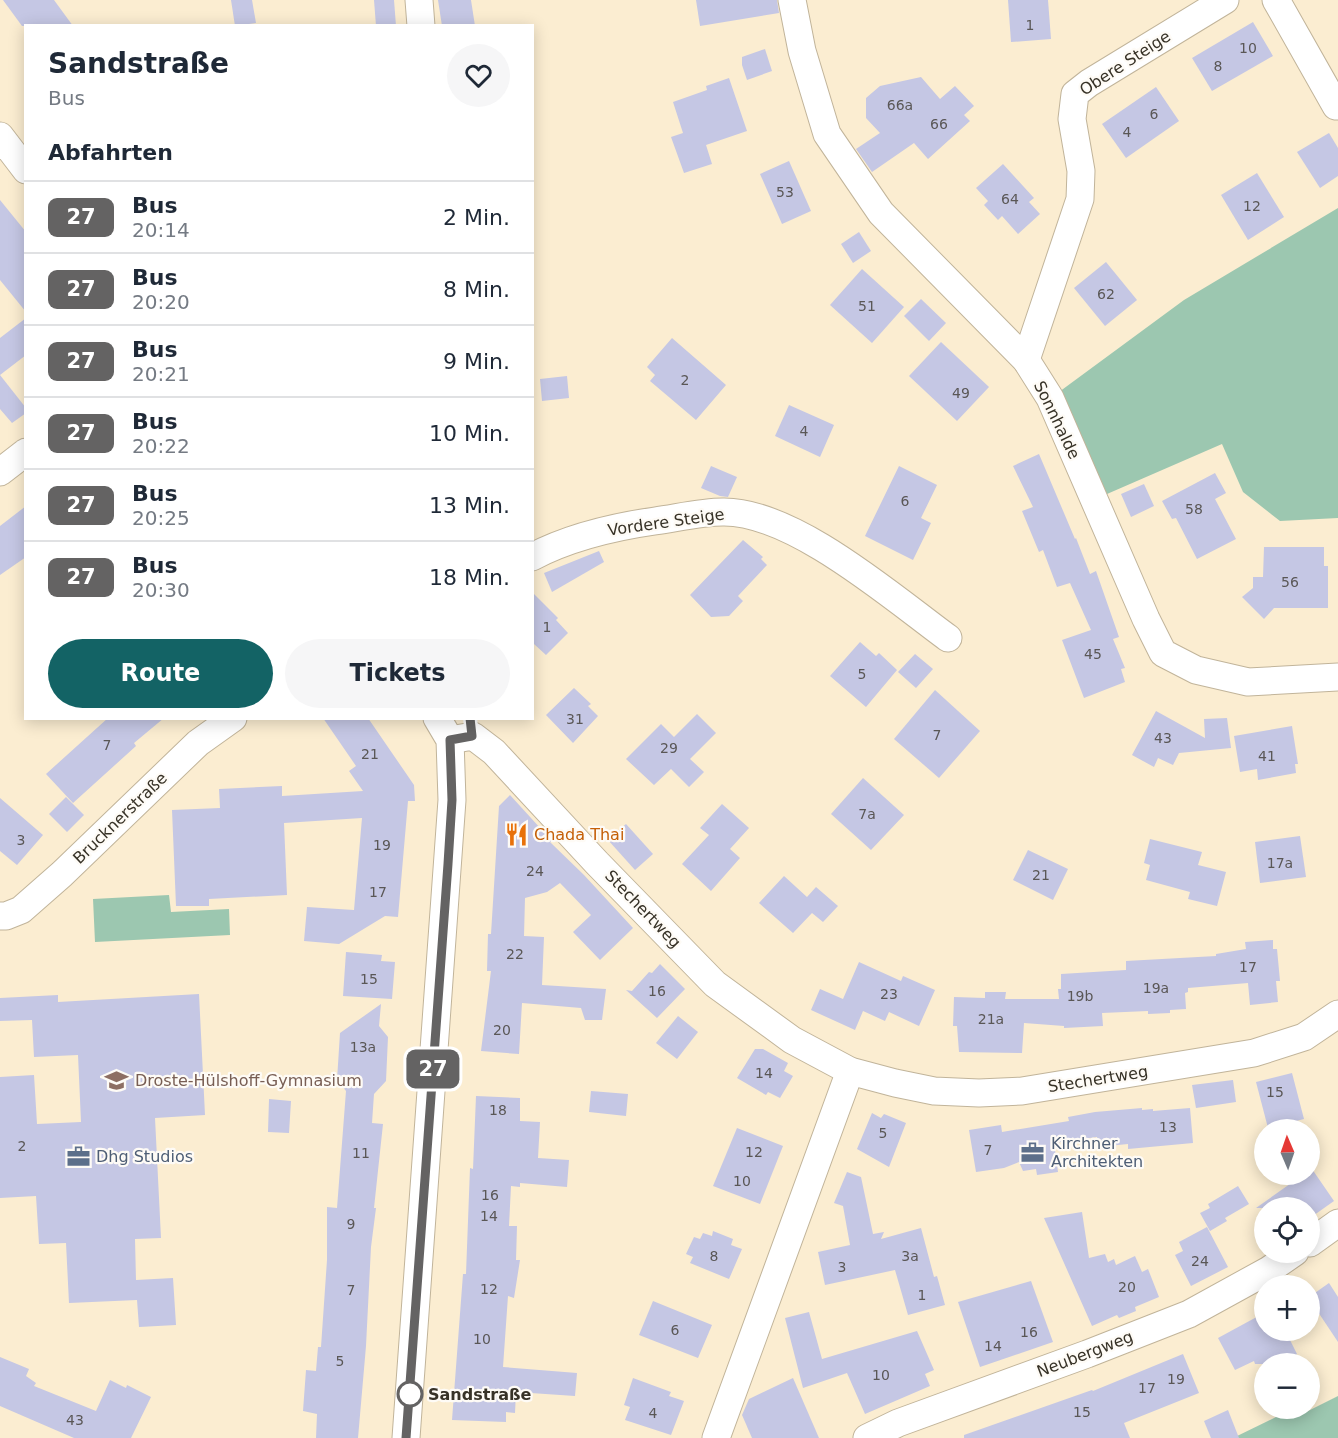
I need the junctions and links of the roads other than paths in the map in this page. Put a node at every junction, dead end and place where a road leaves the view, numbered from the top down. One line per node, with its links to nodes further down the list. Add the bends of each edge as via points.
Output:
1 (419, 0): 5 (street)
2 (792, 0): 9 (street, Sonnhalde, via 802,51 827,134 881,213)
3 (1225, 0): 9 (street, Obere Steige, via 1075,94 1072,119 1081,171 1080,199)
4 (1276, 0): 6 (street)
5 (421, 24)
6 (1336, 106)
7 (0, 136): 8 (street)
8 (24, 167)
9 (1026, 360): 14 (street, Sonnhalde, via 1050,398 1163,653 1196,670 1248,682)
10 (24, 454): 11 (street)
11 (0, 472)
12 (534, 556): 13 (street, Vordere Steige, via 587,534 640,523 724,512 762,518 805,538 860,572)
13 (948, 638)
14 (1338, 677)
15 (230, 720): 17 (street, Brucknerstraße, via 198,743 21,910)
16 (444, 729): 19 (street, Stechertweg, via 472,736 494,752 715,984 792,1040); 23 (street, via 452,800)
17 (3, 916)
18 (1338, 1014): 19 (street, Stechertweg, via 1304,1037 1254,1053 1022,1091 934,1091)
19 (850, 1071): 24 (street)
20 (1338, 1223): 21 (street)
21 (1320, 1235)
22 (1279, 1263): 25 (street, Neubergweg, via 1189,1314)
23 (406, 1438)
24 (716, 1438)
25 (867, 1438)

